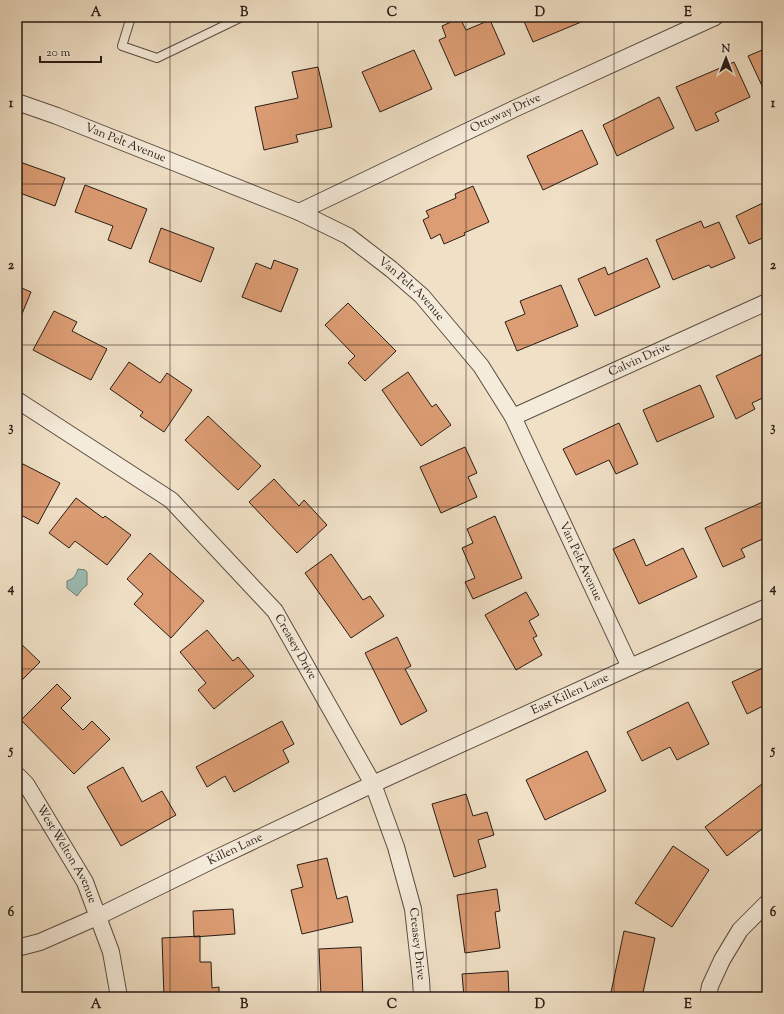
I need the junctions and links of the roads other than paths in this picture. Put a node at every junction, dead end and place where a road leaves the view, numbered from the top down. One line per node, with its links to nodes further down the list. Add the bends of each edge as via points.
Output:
1 (131, 17): 2 (lane, via 122,46 157,58)
2 (242, 17)
3 (714, 17): 5 (street, Ottoway Drive)
4 (17, 102): 5 (street, Van Pelt Avenue, via 64,118)
5 (299, 212): 8 (street, Van Pelt Avenue, via 348,236 422,296 481,366)
6 (767, 302): 8 (street, Calvin Drive)
7 (17, 400): 12 (street, Creasey Drive, via 172,500 276,611)
8 (513, 417): 10 (street, Van Pelt Avenue)
9 (767, 607): 10 (street, East Killen Lane)
10 (630, 667): 12 (street, East Killen Lane)
11 (17, 775): 14 (street, West Welton Avenue, via 26,784 85,882)
12 (373, 784): 14 (street, Killen Lane); 17 (street, Creasey Drive, via 396,847 413,910)
13 (767, 902): 18 (street, via 740,930 722,960 710,986)
14 (97, 917): 15 (street, Killen Lane, via 40,942); 16 (street, West Welton Avenue, via 111,952)
15 (17, 948)
16 (119, 997)
17 (422, 997)
18 (708, 997)

